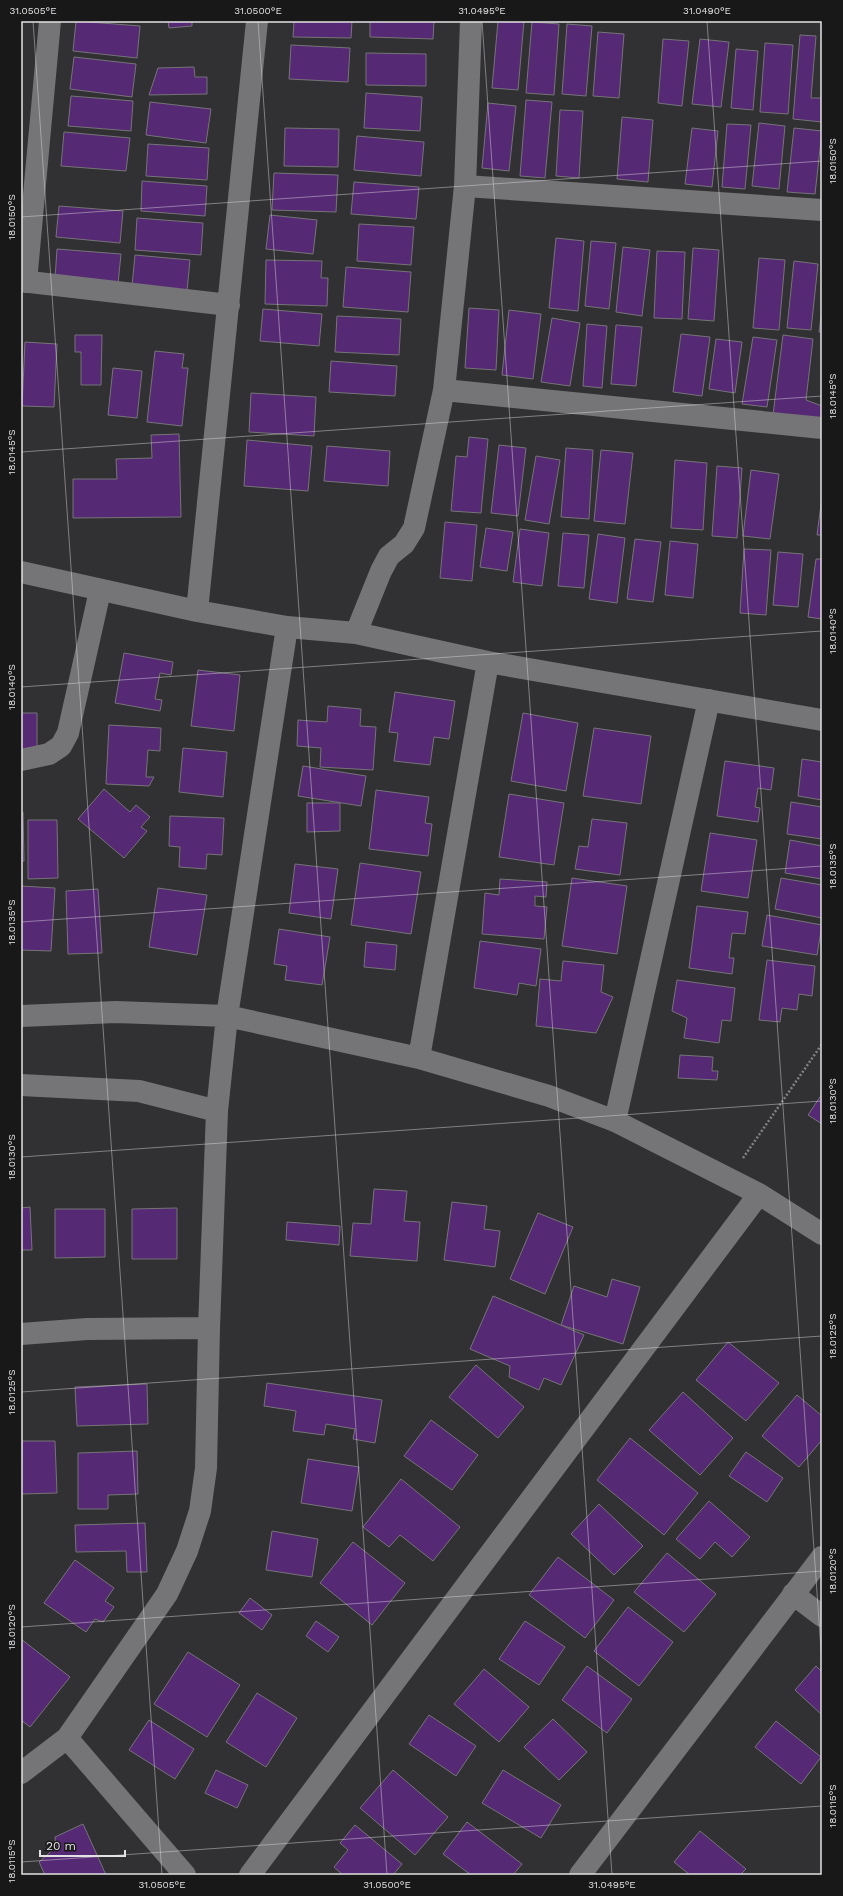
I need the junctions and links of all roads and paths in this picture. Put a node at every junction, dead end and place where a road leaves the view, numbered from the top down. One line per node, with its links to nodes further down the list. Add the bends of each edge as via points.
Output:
1 (50, 21): 6 (street)
2 (257, 21): 7 (street)
3 (471, 21): 4 (street)
4 (465, 186): 5 (street); 8 (street)
5 (822, 210)
6 (24, 282): 7 (street)
7 (229, 305): 12 (street)
8 (444, 390): 9 (street); 14 (street, via 414,528 404,544 389,556)
9 (822, 428)
10 (21, 572): 11 (street)
11 (100, 591): 12 (street); 18 (street, via 68,733 61,746 48,754)
12 (197, 611): 13 (street)
13 (287, 627): 14 (street); 20 (street)
14 (356, 634): 15 (street)
15 (488, 662): 16 (street); 22 (street)
16 (709, 700): 17 (street); 25 (street)
17 (822, 720)
18 (21, 760)
19 (21, 1016): 20 (street, via 116,1012)
20 (227, 1016): 22 (street); 24 (street)
21 (822, 1044): 26 (path)
22 (419, 1058): 25 (street, via 549,1096)
23 (21, 1085): 24 (street, via 139,1091)
24 (217, 1111): 29 (street)
25 (614, 1121): 26 (street)
26 (730, 1179): 27 (street)
27 (759, 1194): 28 (street); 37 (street)
28 (821, 1231)
29 (209, 1328): 30 (street, via 87,1329); 34 (street, via 206,1468 200,1511 167,1594)
30 (21, 1334)
31 (822, 1557): 32 (street)
32 (793, 1594): 33 (street); 38 (street)
33 (822, 1616)
34 (67, 1738): 35 (street); 36 (street)
35 (21, 1773)
36 (185, 1875)
37 (250, 1875)
38 (580, 1875)

